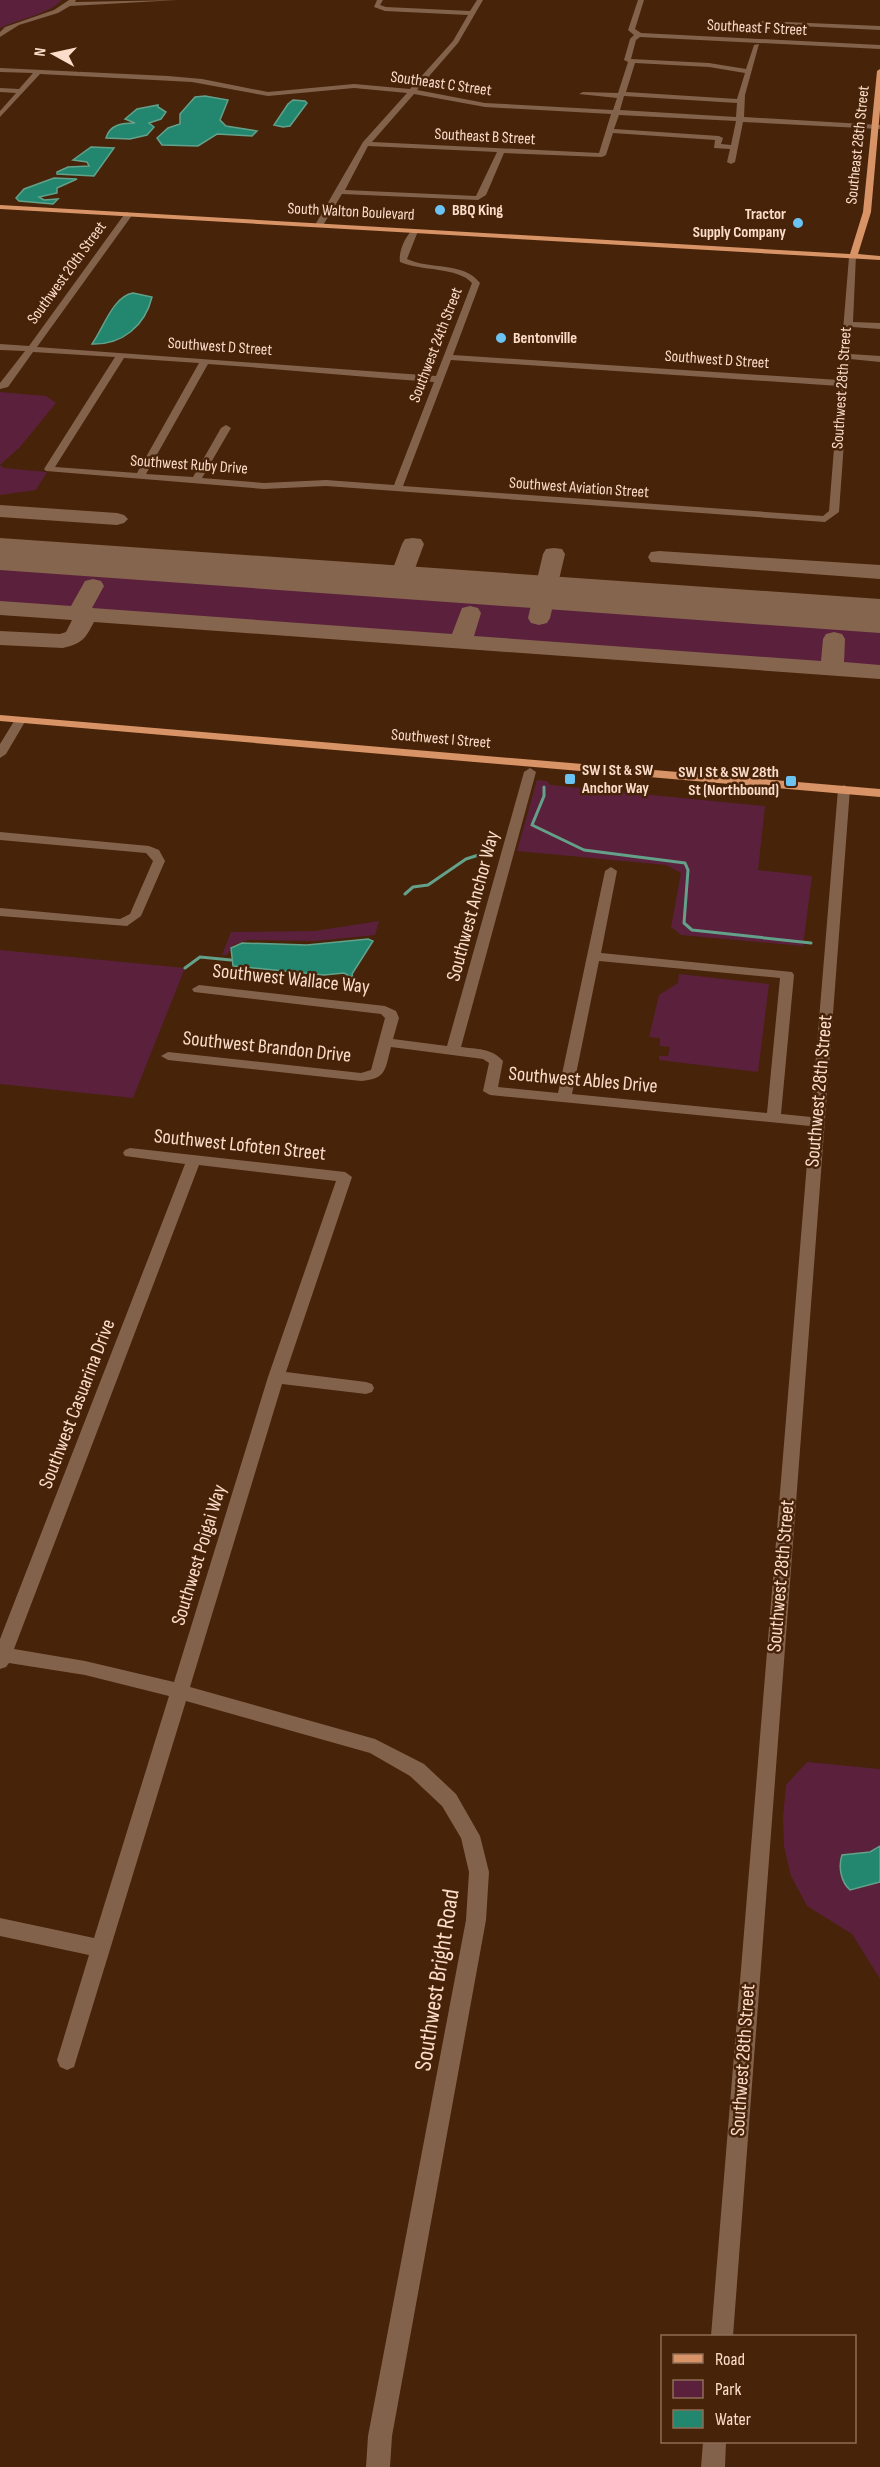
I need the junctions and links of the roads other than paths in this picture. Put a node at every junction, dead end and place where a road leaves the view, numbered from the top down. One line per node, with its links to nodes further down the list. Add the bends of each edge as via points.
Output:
1 (175, 0): 5 (street)
2 (380, 0): 6 (street, via 376,6 385,9)
3 (480, 0): 6 (street)
4 (640, 0): 9 (street, via 630,30)
5 (71, 2): 10 (street, via 59,11 21,23)
6 (473, 13): 20 (street, via 456,42)
7 (761, 23): 8 (street)
8 (880, 28)
9 (636, 34): 12 (street, Southeast F Street); 13 (street, via 627,60)
10 (0, 35)
11 (758, 45): 15 (street)
12 (880, 47)
13 (632, 62): 15 (street); 22 (street)
14 (0, 70): 17 (street, Southeast C Street)
15 (748, 71): 23 (street)
16 (880, 71): 27 (main road, Southeast 28th Street)
17 (38, 72): 19 (street); 20 (street, Southeast C Street, via 191,80 266,94 354,86)
18 (0, 90): 19 (street)
19 (21, 91): 25 (street)
20 (412, 92): 24 (street, Southeast C Street, via 485,105); 29 (street)
21 (584, 94): 22 (street)
22 (621, 95): 23 (street); 24 (street)
23 (740, 101): 26 (street)
24 (616, 112): 26 (street, Southeast C Street); 28 (street)
25 (0, 115)
26 (740, 120): 27 (street, Southeast C Street); 30 (street)
27 (878, 127): 38 (main road, Southeast 28th Street, via 867,212)
28 (610, 130): 30 (street, via 719,138 717,146); 31 (street, Southeast B Street, via 602,155)
29 (366, 144): 31 (street, Southeast B Street); 33 (street)
30 (734, 147): 32 (street)
31 (501, 151): 33 (street, via 478,198)
32 (731, 162)
33 (340, 192): 36 (street)
34 (0, 207): 35 (main road, South Walton Boulevard)
35 (129, 214): 36 (main road, South Walton Boulevard); 43 (street, Southwest 20th Street)
36 (319, 225): 37 (main road, South Walton Boulevard)
37 (414, 231): 38 (main road, South Walton Boulevard); 46 (street, Southwest 24th Street, via 403,260 419,268 466,273 476,283)
38 (853, 257): 39 (main road, South Walton Boulevard); 40 (street, Southwest 28th Street)
39 (880, 258)
40 (847, 324): 41 (street); 45 (street, Southwest 28th Street)
41 (880, 326)
42 (0, 347): 43 (street, Southwest D Street)
43 (30, 349): 44 (street, Southwest D Street); 51 (street, Southwest 20th Street, via 5,385)
44 (121, 356): 48 (street, Southwest D Street); 53 (street, Southwest Ruby Drive, via 49,469)
45 (844, 356): 47 (street); 50 (street, Southwest 28th Street)
46 (447, 357): 49 (street, Southwest 24th Street); 50 (street, Southwest D Street)
47 (880, 359)
48 (205, 361): 49 (street, Southwest D Street); 53 (street)
49 (437, 379): 56 (street, Southwest 24th Street)
50 (842, 382): 57 (street, Southwest 28th Street, via 834,512)
51 (0, 386)
52 (226, 428): 54 (street)
53 (140, 476): 54 (street, Southwest Ruby Drive)
54 (196, 480): 55 (street, Southwest Ruby Drive, via 264,486)
55 (326, 483): 56 (street, Southwest Aviation Street)
56 (397, 489): 57 (street, Southwest Aviation Street, via 806,519)
57 (830, 517)
58 (0, 718): 59 (main road, Southwest I Street)
59 (17, 724): 60 (main road, Southwest I Street); 61 (street); 62 (main road, Southwest I Street); 64 (main road, Southwest I Street)
60 (0, 727)
61 (0, 754)
62 (530, 772): 64 (main road, Southwest I Street); 72 (street, Southwest Anchor Way)
63 (880, 792): 64 (main road, Southwest I Street)
64 (843, 794): 65 (main road, Southwest I Street); 76 (street, Southwest 28th Street)
65 (880, 801)
66 (0, 836): 68 (street, via 149,850 159,861 130,921)
67 (611, 871): 69 (street)
68 (0, 912)
69 (593, 956): 74 (street); 75 (street, via 788,975)
70 (199, 989): 71 (street, Southwest Wallace Way, via 379,1008 392,1018)
71 (385, 1042): 72 (street, Southwest Ables Drive); 73 (street, Southwest Brandon Drive, via 377,1072 361,1077)
72 (453, 1050): 74 (street, Southwest Ables Drive, via 487,1055 496,1061 490,1091)
73 (168, 1056)
74 (564, 1098): 75 (street, Southwest Ables Drive)
75 (774, 1117): 76 (street, Southwest Ables Drive)
76 (817, 1122): 87 (street, Southwest 28th Street)
77 (130, 1153): 78 (street, Southwest Lofoten Street)
78 (193, 1161): 79 (street, Southwest Lofoten Street); 82 (street, Southwest Casuarina Drive)
79 (345, 1177): 80 (street, Southwest Poigai Way)
80 (276, 1377): 81 (street); 83 (street, Southwest Poigai Way)
81 (366, 1388)
82 (1, 1657): 83 (street, Southwest Bright Road, via 85,1668)
83 (179, 1691): 85 (street, Southwest Poigai Way); 89 (street, Southwest Bright Road, via 375,1747 417,1770 449,1800 470,1836 477,1863 476,1920 380,2436)
84 (0, 1927): 85 (street)
85 (100, 1948): 86 (street, Southwest Poigai Way)
86 (66, 2060)
87 (722, 2335)
88 (714, 2443): 90 (street)
89 (378, 2467)
90 (713, 2467)

